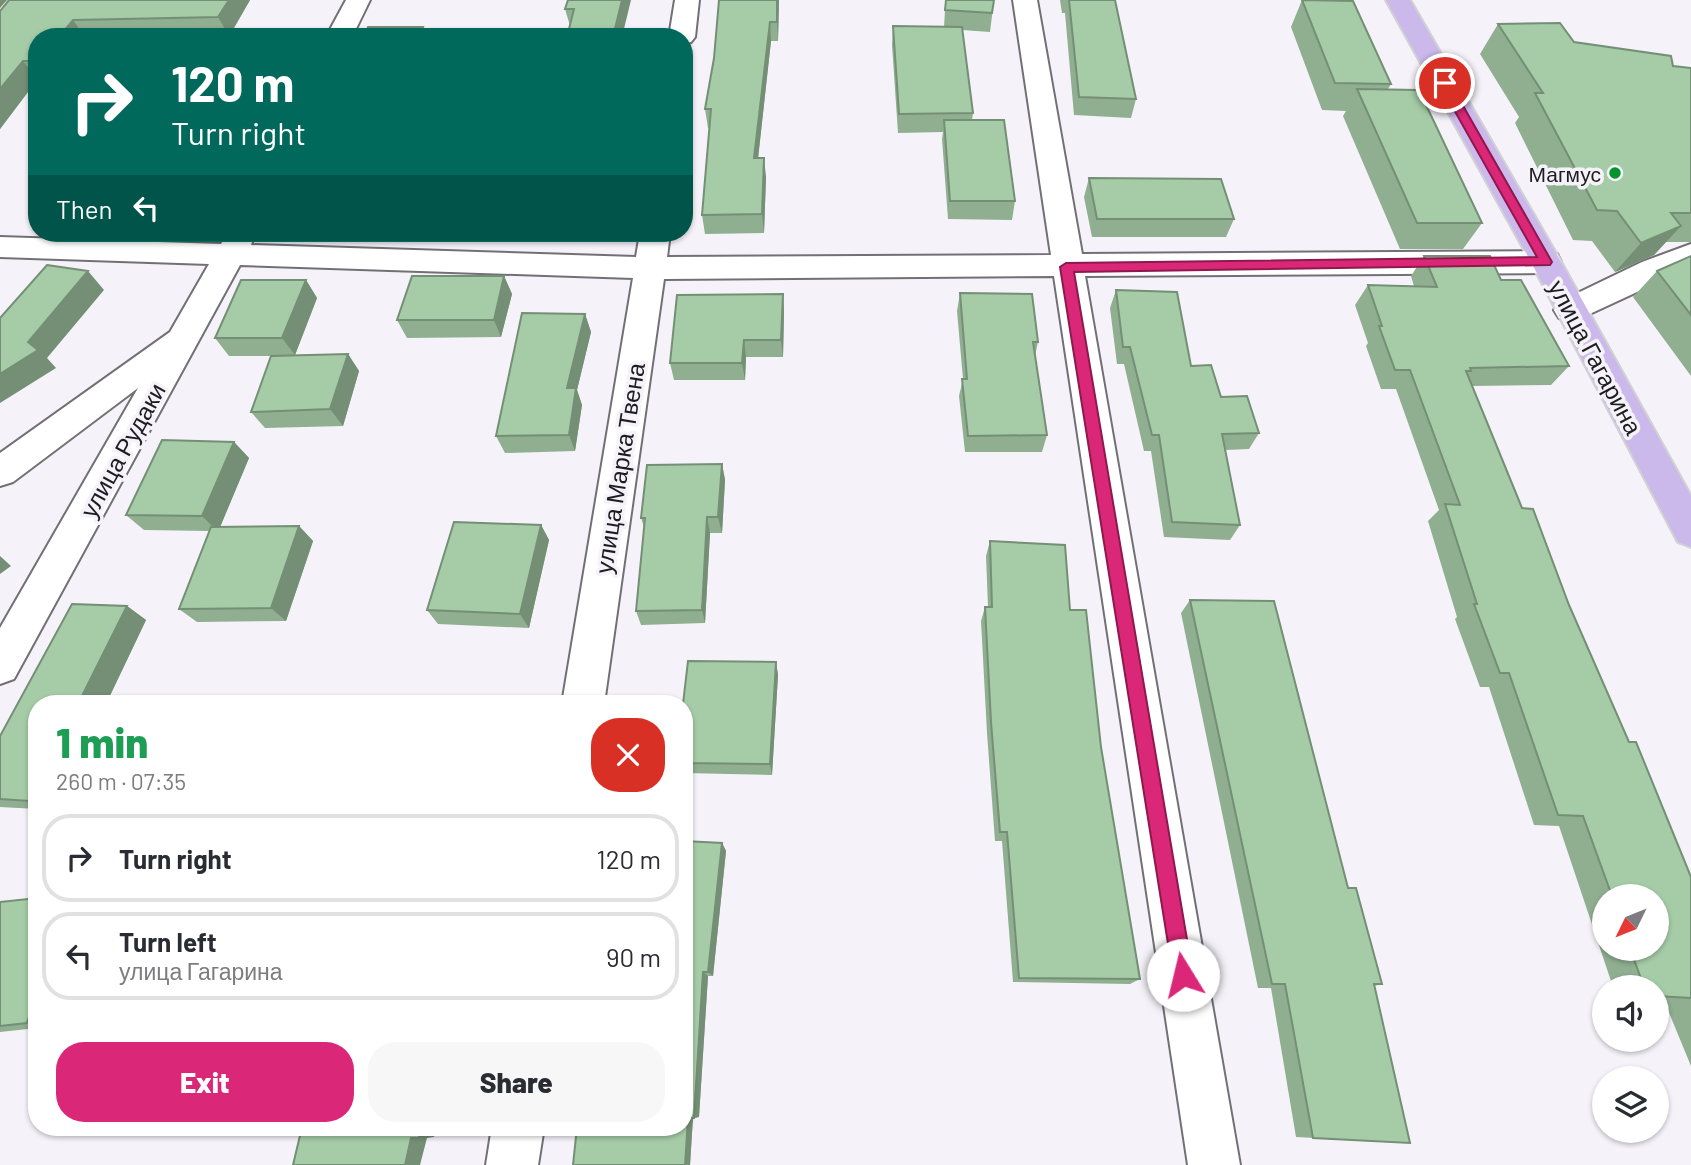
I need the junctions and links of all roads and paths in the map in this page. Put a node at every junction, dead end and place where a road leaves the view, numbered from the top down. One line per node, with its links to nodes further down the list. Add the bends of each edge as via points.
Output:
1 (358, 0): 5 (street)
2 (687, 0): 6 (street)
3 (1025, 0): 12 (street)
4 (1398, 0): 11 (main road, улица Гагарина)
5 (344, 28)
6 (683, 28)
7 (654, 242): 13 (street, улица Марка Твена)
8 (237, 244): 9 (street); 13 (street); 15 (street, улица Рудаки)
9 (0, 247)
10 (1691, 255): 14 (street)
11 (1546, 262): 12 (street); 14 (main road, улица Гагарина)
12 (1066, 267): 13 (street); 22 (street)
13 (650, 268): 19 (street, улица Марка Твена)
14 (1570, 310): 17 (main road, улица Гагарина)
15 (186, 334): 16 (street); 18 (street, улица Рудаки)
16 (0, 472)
17 (1691, 531)
18 (0, 666)
19 (584, 695)
20 (517, 1136): 21 (street)
21 (512, 1165)
22 (1214, 1165)

